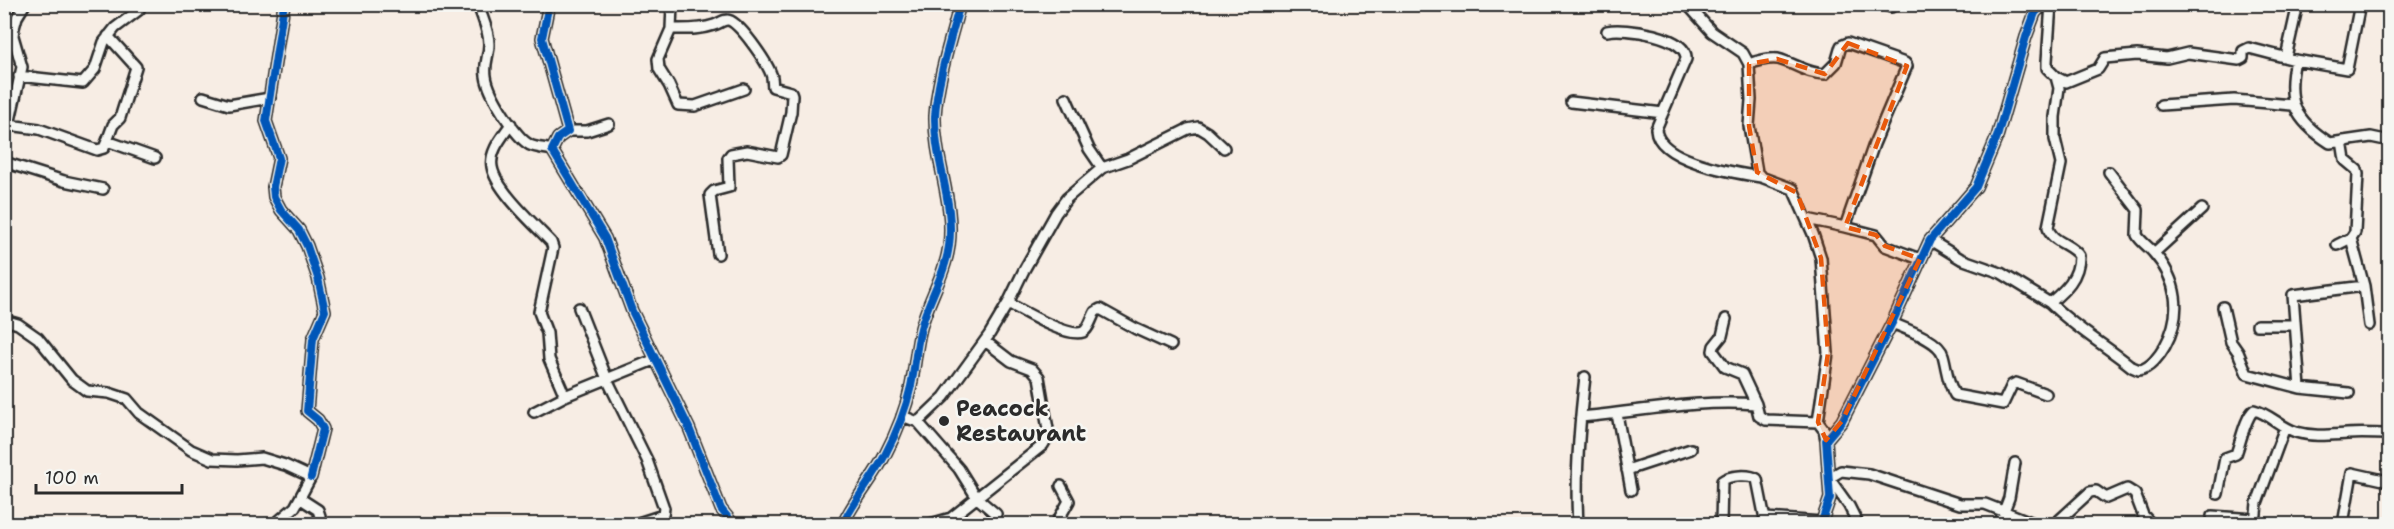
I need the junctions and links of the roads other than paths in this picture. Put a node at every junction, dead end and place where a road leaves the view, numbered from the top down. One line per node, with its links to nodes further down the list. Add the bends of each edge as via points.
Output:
1 (26, 4): 20 (street, via 17,17 13,36 21,61)
2 (137, 4): 17 (street, via 139,9)
3 (284, 4): 24 (street)
4 (478, 4): 30 (street, via 489,47 484,61 486,80)
5 (549, 4): 33 (street, via 542,38)
6 (672, 4): 15 (street)
7 (960, 4): 77 (street, via 935,114 951,212 949,248 920,329)
8 (1687, 4): 19 (street, via 1712,32 1743,54)
9 (1882, 4): 10 (street)
10 (1894, 4)
11 (2043, 4): 49 (street, via 2026,37 1997,137 1976,187)
12 (2051, 4): 21 (street, via 2046,61)
13 (2298, 4): 18 (street)
14 (2360, 4): 18 (street, via 2348,69)
15 (671, 29): 22 (street, via 661,48 658,69 678,105 695,106); 52 (street, via 733,21 767,67 773,87 792,94 781,154 731,154 729,187 710,195)
16 (1607, 31): 29 (street, via 1636,31 1684,49 1686,59)
17 (108, 36): 20 (street, via 95,69 83,83); 34 (street, via 136,67 120,118)
18 (2290, 58): 21 (street, via 2249,48 2239,60 2188,53 2167,58 2118,56 2105,58 2098,69 2066,82); 28 (street)
19 (1749, 64): 43 (street, via 1749,126); 47 (street, via 1777,59 1798,69 1825,74 1836,63 1841,46 1848,43 1907,66)
20 (18, 76): 32 (street)
21 (2056, 77): 56 (street, via 2059,88 2055,139 2061,164 2048,227 2053,237 2076,250 2079,263 2069,287)
22 (744, 89)
23 (203, 97): 24 (street, via 229,105)
24 (270, 98): 87 (street, via 266,121 279,158 274,197 307,246 325,311 311,351 307,411 323,429)
25 (1066, 98): 41 (street)
26 (1571, 102): 29 (street)
27 (2161, 105): 28 (street, via 2234,100)
28 (2292, 105): 35 (street, via 2314,133 2330,143)
29 (1663, 113): 43 (street, via 1657,136 1681,156 1703,165)
30 (511, 124): 38 (street, via 531,146); 73 (street, via 494,150 491,166 498,183 553,248 539,312 547,333 549,359)
31 (609, 124): 33 (street, via 587,131)
32 (7, 129): 34 (street, via 39,129 97,150 104,148)
33 (568, 131): 38 (street, via 558,138)
34 (107, 141): 39 (street)
35 (2342, 141): 36 (street, via 2372,137); 48 (street, via 2345,160 2358,174 2355,232)
36 (2390, 141)
37 (1224, 148): 41 (street, via 1198,127)
38 (552, 150): 67 (street, via 605,238 632,310)
39 (155, 158)
40 (4, 162): 44 (street)
41 (1102, 168): 55 (street, via 1078,187 1056,213)
42 (2109, 172): 51 (street, via 2138,210 2137,235)
43 (1761, 177): 46 (street, via 1793,189)
44 (103, 189)
45 (2202, 208): 51 (street)
46 (1808, 219): 47 (street); 80 (street, via 1821,258 1828,353)
47 (1845, 227): 53 (street, via 1876,235 1885,246)
48 (2351, 238): 50 (street); 54 (street)
49 (1930, 240): 53 (street); 56 (street, via 1961,259 2001,273)
50 (2337, 245)
51 (2154, 253): 56 (street, via 2174,290 2176,319 2162,351 2144,369 2132,367)
52 (718, 254)
53 (1920, 259): 61 (street)
54 (2364, 286): 63 (street, via 2293,295); 64 (street)
55 (1008, 303): 65 (street); 66 (street, via 1076,332 1083,332 1100,309)
56 (2050, 303)
57 (2223, 307): 70 (street, via 2231,342 2247,374)
58 (579, 308): 69 (street)
59 (1726, 319): 74 (street, via 1713,351 1725,367 1742,374)
60 (4, 320): 87 (street, via 18,324 38,338 72,380 87,391 127,399 139,413 191,450 212,459 262,458)
61 (1892, 323): 72 (street, via 1941,349 1955,395 2003,404 2014,383); 83 (street, via 1842,421)
62 (2256, 325): 63 (street)
63 (2294, 325): 70 (street)
64 (2369, 325)
65 (985, 341): 79 (street, via 944,397); 93 (street, via 1039,377 1049,435 1043,445)
66 (1171, 345)
67 (656, 359): 69 (street); 103 (street, via 721,509)
68 (1585, 377): 78 (street)
69 (607, 379): 73 (street); 102 (street, via 647,460 664,508 663,515)
70 (2300, 388): 71 (street)
71 (2349, 393)
72 (2046, 394)
73 (565, 396): 75 (street)
74 (1756, 404): 76 (street, via 1673,406); 80 (street, via 1759,416 1766,420)
75 (534, 412)
76 (1617, 414): 78 (street); 86 (street)
77 (902, 416): 79 (street); 104 (street, via 885,454)
78 (1581, 417): 108 (street, via 1575,484)
79 (918, 422): 93 (street, via 959,469)
80 (1818, 422): 83 (street)
81 (2284, 427): 82 (street, via 2309,435); 92 (street, via 2258,410 2251,411 2236,454 2225,458); 98 (street, via 2257,503)
82 (2390, 434)
83 (1826, 440): 88 (street)
84 (1691, 449): 86 (street)
85 (2015, 463): 95 (street)
86 (1627, 470): 91 (street)
87 (311, 477): 94 (street)
88 (1829, 478): 95 (street, via 1841,471 1856,471 1960,504 1985,504); 99 (street, via 1830,498); 110 (street)
89 (2388, 481): 115 (street, via 2352,473)
90 (1061, 486): 107 (street, via 1070,501)
91 (1631, 490)
92 (2218, 494)
93 (977, 498): 105 (street, via 951,518); 106 (street, via 995,512)
94 (301, 499): 100 (street); 101 (street, via 318,510)
95 (2004, 511): 111 (street); 112 (street)
96 (2212, 516): 98 (street)
97 (1766, 521): 99 (street); 109 (street, via 1755,477 1727,478 1722,481)
98 (2255, 522)
99 (1822, 523)
100 (275, 525)
101 (316, 525)
102 (635, 525)
103 (733, 525)
104 (843, 525)
105 (930, 525)
106 (990, 525)
107 (1056, 525)
108 (1578, 525)
109 (1721, 525)
110 (1858, 525)
111 (1999, 525)
112 (2036, 525)
113 (2055, 525): 114 (street, via 2090,492 2096,491 2106,498 2127,489 2135,494)
114 (2151, 525)
115 (2343, 525)

